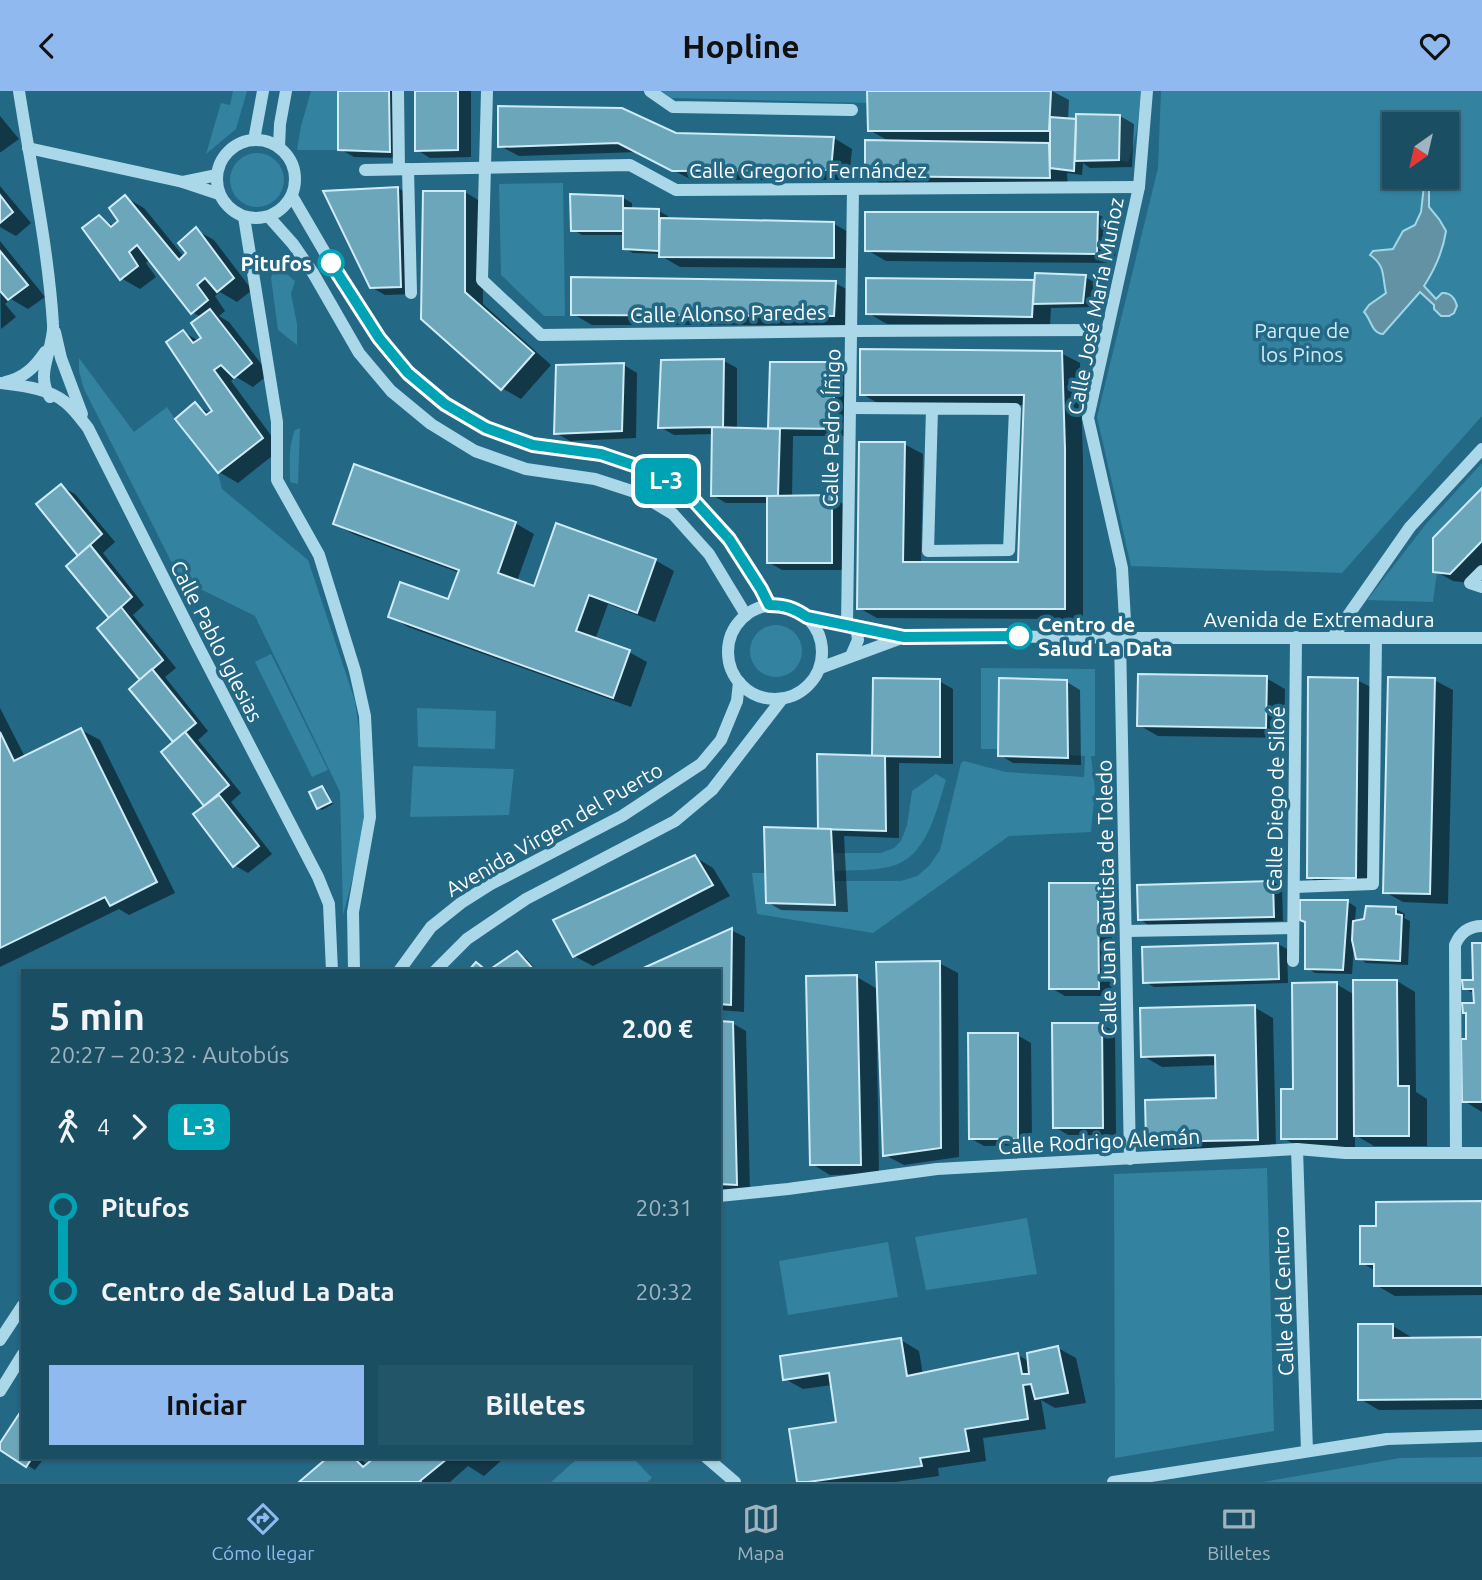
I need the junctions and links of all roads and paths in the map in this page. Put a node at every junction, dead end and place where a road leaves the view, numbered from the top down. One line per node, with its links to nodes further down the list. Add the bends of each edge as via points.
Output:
1 (19, 91): 11 (street)
2 (263, 91): 9 (street)
3 (286, 91): 10 (street)
4 (397, 91): 13 (street)
5 (487, 91): 12 (street, Calle Alonso Paredes)
6 (650, 91): 8 (street, via 673,107)
7 (1147, 91): 17 (street, Calle José María Muñoz)
8 (852, 110)
9 (254, 140): 10 (street); 15 (street, via 230,149)
10 (279, 147): 20 (street, via 295,169)
11 (28, 148): 16 (street); 24 (street)
12 (484, 167): 13 (street, Calle Gregorio Fernández); 18 (street, Calle Gregorio Fernández, via 629,165 676,190); 26 (street, Calle Alonso Paredes, via 482,280 541,335)
13 (404, 169): 14 (street, Calle Gregorio Fernández); 23 (street)
14 (365, 170)
15 (216, 175): 16 (street); 19 (street)
16 (183, 182): 19 (street)
17 (1139, 187): 18 (street, Calle Gregorio Fernández); 25 (street, Calle José María Muñoz)
18 (853, 189): 26 (street, Calle Pedro Íñigo)
19 (219, 194): 21 (street)
20 (292, 196): 22 (street); 37 (street, via 379,338 408,373 445,404 486,428 533,445 601,454 648,470 689,495 729,539)
21 (244, 217): 22 (street); 57 (street, via 276,422 277,480 319,555 365,716 370,817 353,912)
22 (269, 217): 38 (street, via 313,273 359,353 391,391 431,424 475,451 526,469 595,479 638,493 673,514 709,554)
23 (411, 293)
24 (54, 328): 27 (street); 28 (street, via 37,364); 29 (street)
25 (1107, 330): 26 (street, Calle Alonso Paredes); 44 (street, Calle José María Muñoz, via 1088,418 1122,568)
26 (852, 331): 30 (street, Calle Pedro Íñigo)
27 (62, 364): 29 (street, via 52,391); 32 (street)
28 (0, 385): 29 (street, Calle Pablo Iglesias)
29 (40, 393): 32 (street, Calle Pablo Iglesias, via 68,404); 33 (street)
30 (851, 408): 31 (street); 40 (street, Calle Pedro Íñigo)
31 (932, 409): 31 (street, via 928,551 1009,549 1015,409)
32 (88, 428): 33 (street, Calle Pablo Iglesias)
33 (96, 445): 56 (street, Calle Pablo Iglesias, via 318,877 329,904)
34 (1482, 449): 43 (street, via 1410,527)
35 (1482, 571): 36 (street, via 1470,583)
36 (1482, 587)
37 (769, 605): 38 (street); 39 (street, via 795,609)
38 (746, 615): 49 (street, via 729,640 731,669)
39 (807, 617): 40 (street); 48 (street, via 821,641)
40 (847, 625): 41 (street); 47 (street, Calle Pedro Íñigo, via 857,631)
41 (904, 637): 44 (street, Avenida de Extremadura); 47 (street)
42 (1296, 637): 43 (street, Avenida de Extremadura); 44 (street, Avenida de Extremadura); 51 (street, Calle Diego de Siloé)
43 (1332, 637): 45 (street, Avenida de Extremadura)
44 (1123, 638): 54 (street, Calle Juan Bautista de Toledo)
45 (1376, 638): 46 (street, Avenida de Extremadura); 51 (street, via 1373,884)
46 (1482, 638)
47 (851, 656): 48 (street)
48 (820, 668): 50 (street, via 805,689)
49 (739, 682): 50 (street, via 751,693); 58 (street, Avenida Virgen del Puerto, via 737,701 721,740 701,764 622,816 461,903 431,927)
50 (782, 699): 59 (street, via 712,790 676,821 526,899 467,939)
51 (1294, 887): 53 (street, Calle Diego de Siloé)
52 (1482, 926): 61 (street, via 1463,932 1455,944)
53 (1293, 928): 54 (street); 55 (street, Calle Diego de Siloé)
54 (1126, 930): 63 (street, Calle Juan Bautista de Toledo)
55 (1293, 961)
56 (332, 969)
57 (354, 969)
58 (400, 969)
59 (437, 969)
60 (1297, 1149): 61 (street, Calle Rodrigo Alemán); 63 (street, Calle Rodrigo Alemán); 70 (street, Calle del Centro)
61 (1456, 1153): 62 (street, Calle Rodrigo Alemán)
62 (1482, 1153)
63 (1130, 1159): 64 (street, Calle Rodrigo Alemán, via 937,1169)
64 (721, 1196)
65 (21, 1308): 66 (street)
66 (0, 1340)
67 (21, 1357): 68 (street)
68 (0, 1391)
69 (1482, 1436): 70 (street, via 1387,1439)
70 (1307, 1451): 73 (street)
71 (708, 1459): 72 (street)
72 (735, 1482)
73 (1113, 1482)

